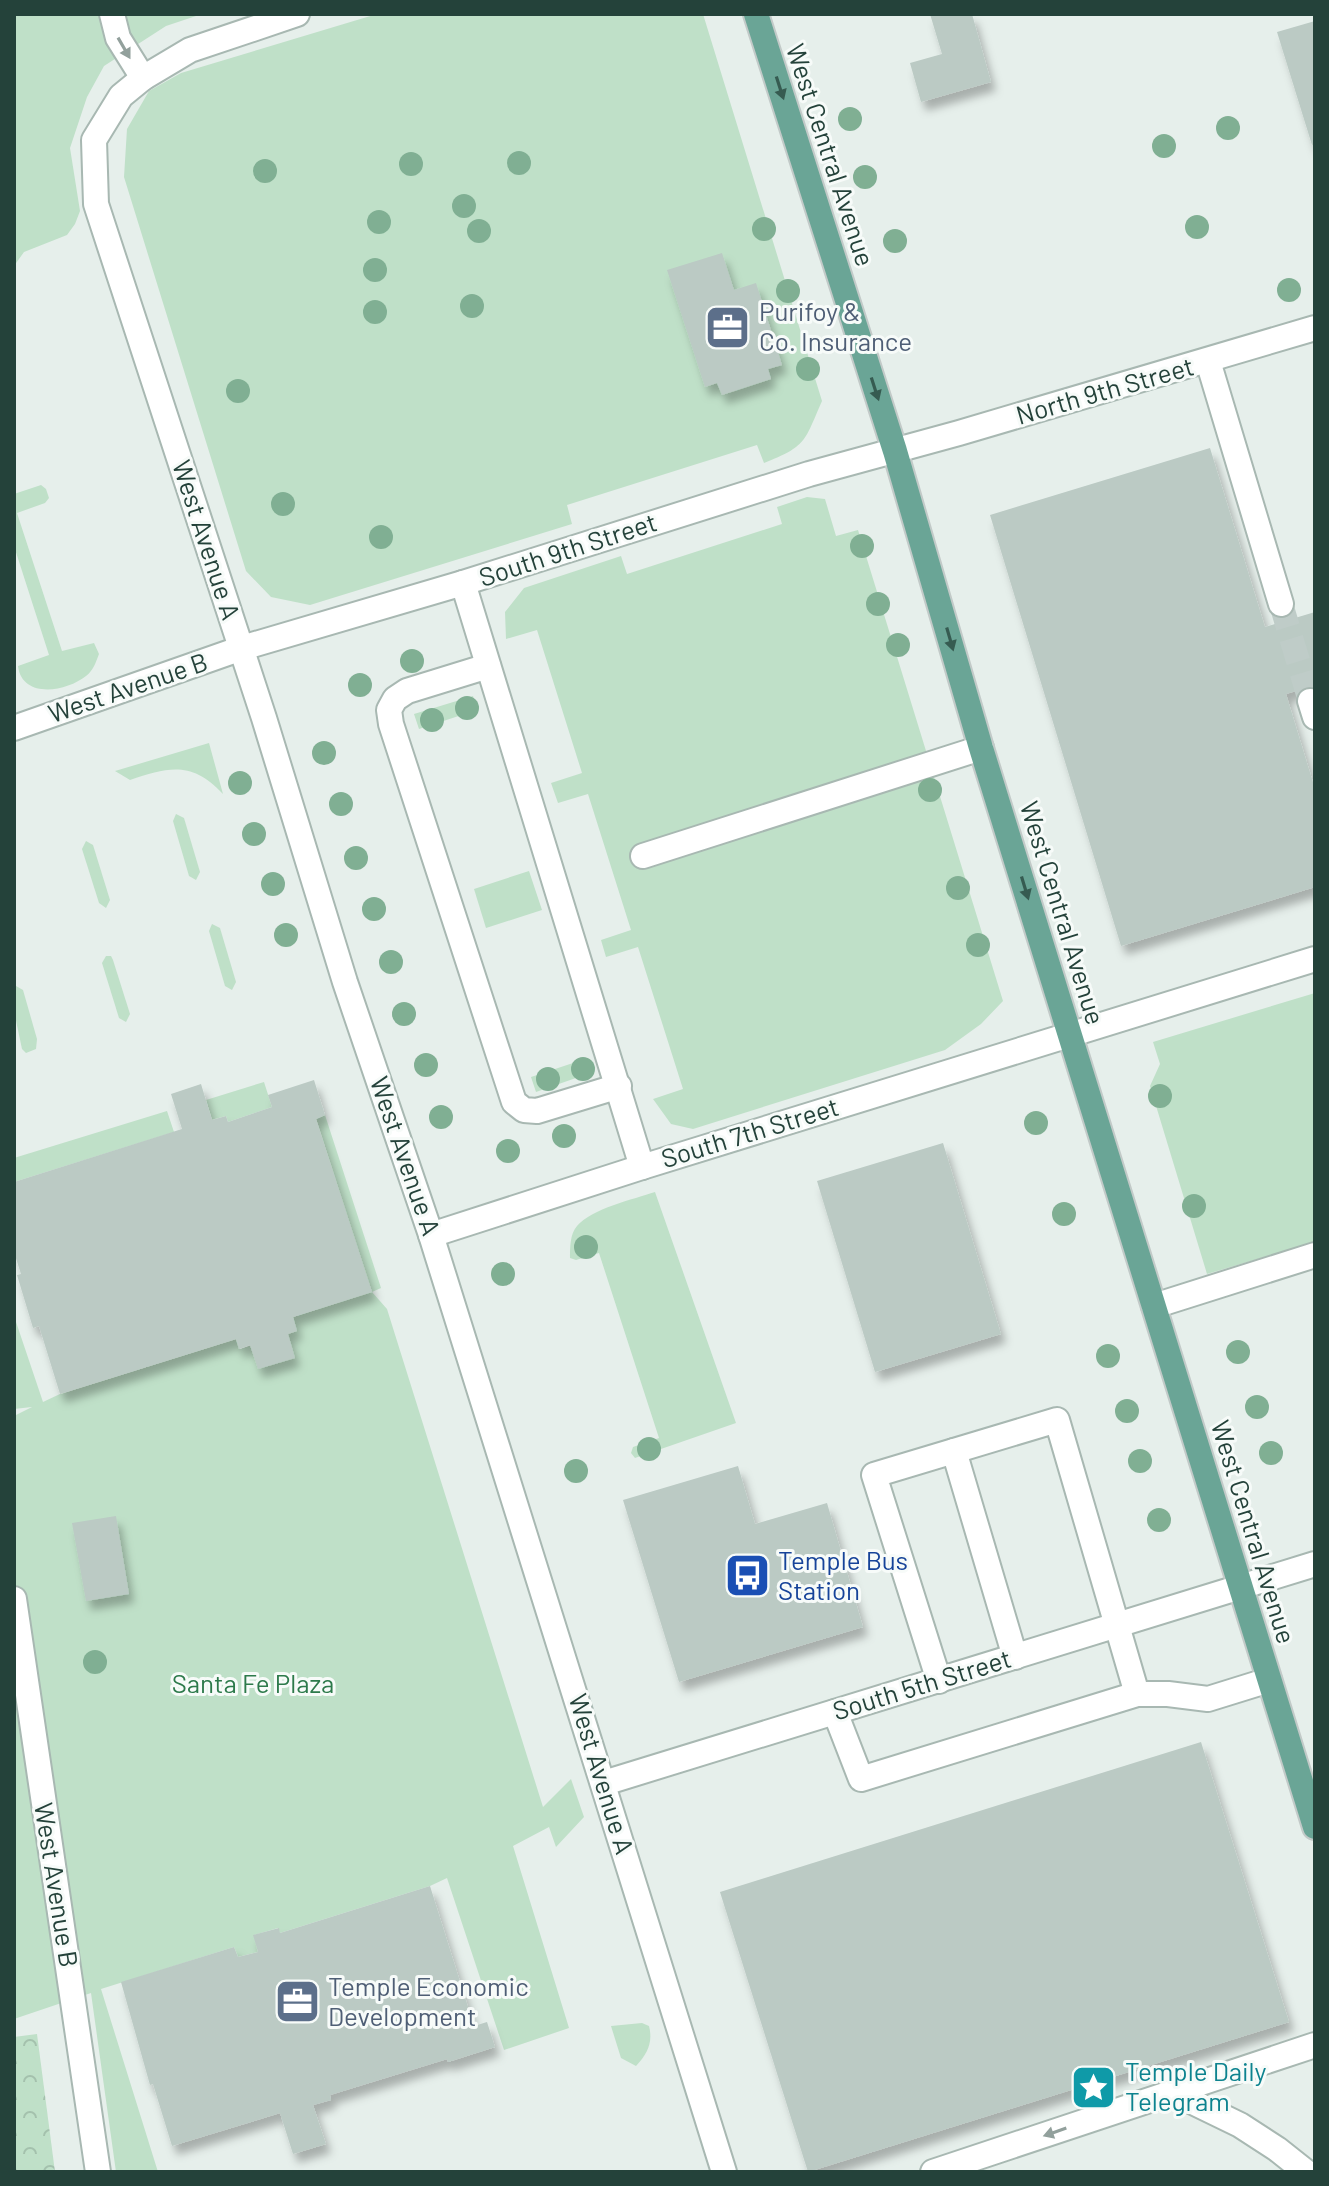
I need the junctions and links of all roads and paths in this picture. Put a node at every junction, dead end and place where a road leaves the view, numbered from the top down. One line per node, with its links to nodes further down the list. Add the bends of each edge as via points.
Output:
1 (112, 14): 4 (street, one-way to 4, via 118,38)
2 (297, 14): 4 (street, via 190,50)
3 (756, 14): 7 (main road, West Central Avenue, one-way to 7)
4 (143, 78): 10 (street, West Avenue A, via 121,96 94,140 96,204)
5 (1315, 328): 6 (street, North 9th Street)
6 (1208, 361): 7 (street, North 9th Street); 9 (street)
7 (895, 451): 8 (street, South 9th Street); 13 (main road, West Central Avenue, one-way to 13)
8 (463, 583): 10 (street, South 9th Street); 11 (street)
9 (1281, 604)
10 (242, 648): 12 (street, West Avenue B); 19 (street, West Avenue A, via 345,982)
11 (488, 666): 17 (street); 17 (street, via 400,694 389,710 391,724 514,1102 537,1111)
12 (14, 728)
13 (981, 748): 14 (street); 16 (main road, West Central Avenue, one-way to 16)
14 (643, 856)
15 (1315, 959): 16 (street, South 7th Street)
16 (1070, 1035): 18 (street, South 7th Street); 21 (main road, West Central Avenue)
17 (619, 1086): 18 (street)
18 (642, 1167): 19 (street, South 7th Street)
19 (431, 1235): 32 (street, West Avenue A)
20 (1315, 1255): 21 (street)
21 (1154, 1306): 24 (main road, West Central Avenue)
22 (954, 1451): 26 (street, via 1057,1420); 27 (street); 29 (street, via 874,1475)
23 (1315, 1564): 24 (street, South 5th Street)
24 (1241, 1586): 26 (street, South 5th Street); 28 (main road, West Central Avenue)
25 (14, 1599): 37 (street, West Avenue B)
26 (1116, 1625): 27 (street, South 5th Street); 30 (street)
27 (1015, 1657): 29 (street, South 5th Street)
28 (1269, 1680): 30 (street, via 1208,1699); 33 (main road, West Central Avenue)
29 (939, 1681): 31 (street, South 5th Street)
30 (1137, 1694): 31 (street, via 861,1779)
31 (835, 1712): 32 (street, South 5th Street)
32 (604, 1783): 38 (street, West Avenue A)
33 (1315, 1827)
34 (1315, 2045): 35 (street)
35 (1172, 2092): 36 (street, one-way to 36); 40 (street, via 1240,2125)
36 (969, 2166): 39 (street)
37 (98, 2172)
38 (724, 2172)
39 (933, 2172)
40 (1306, 2172)

